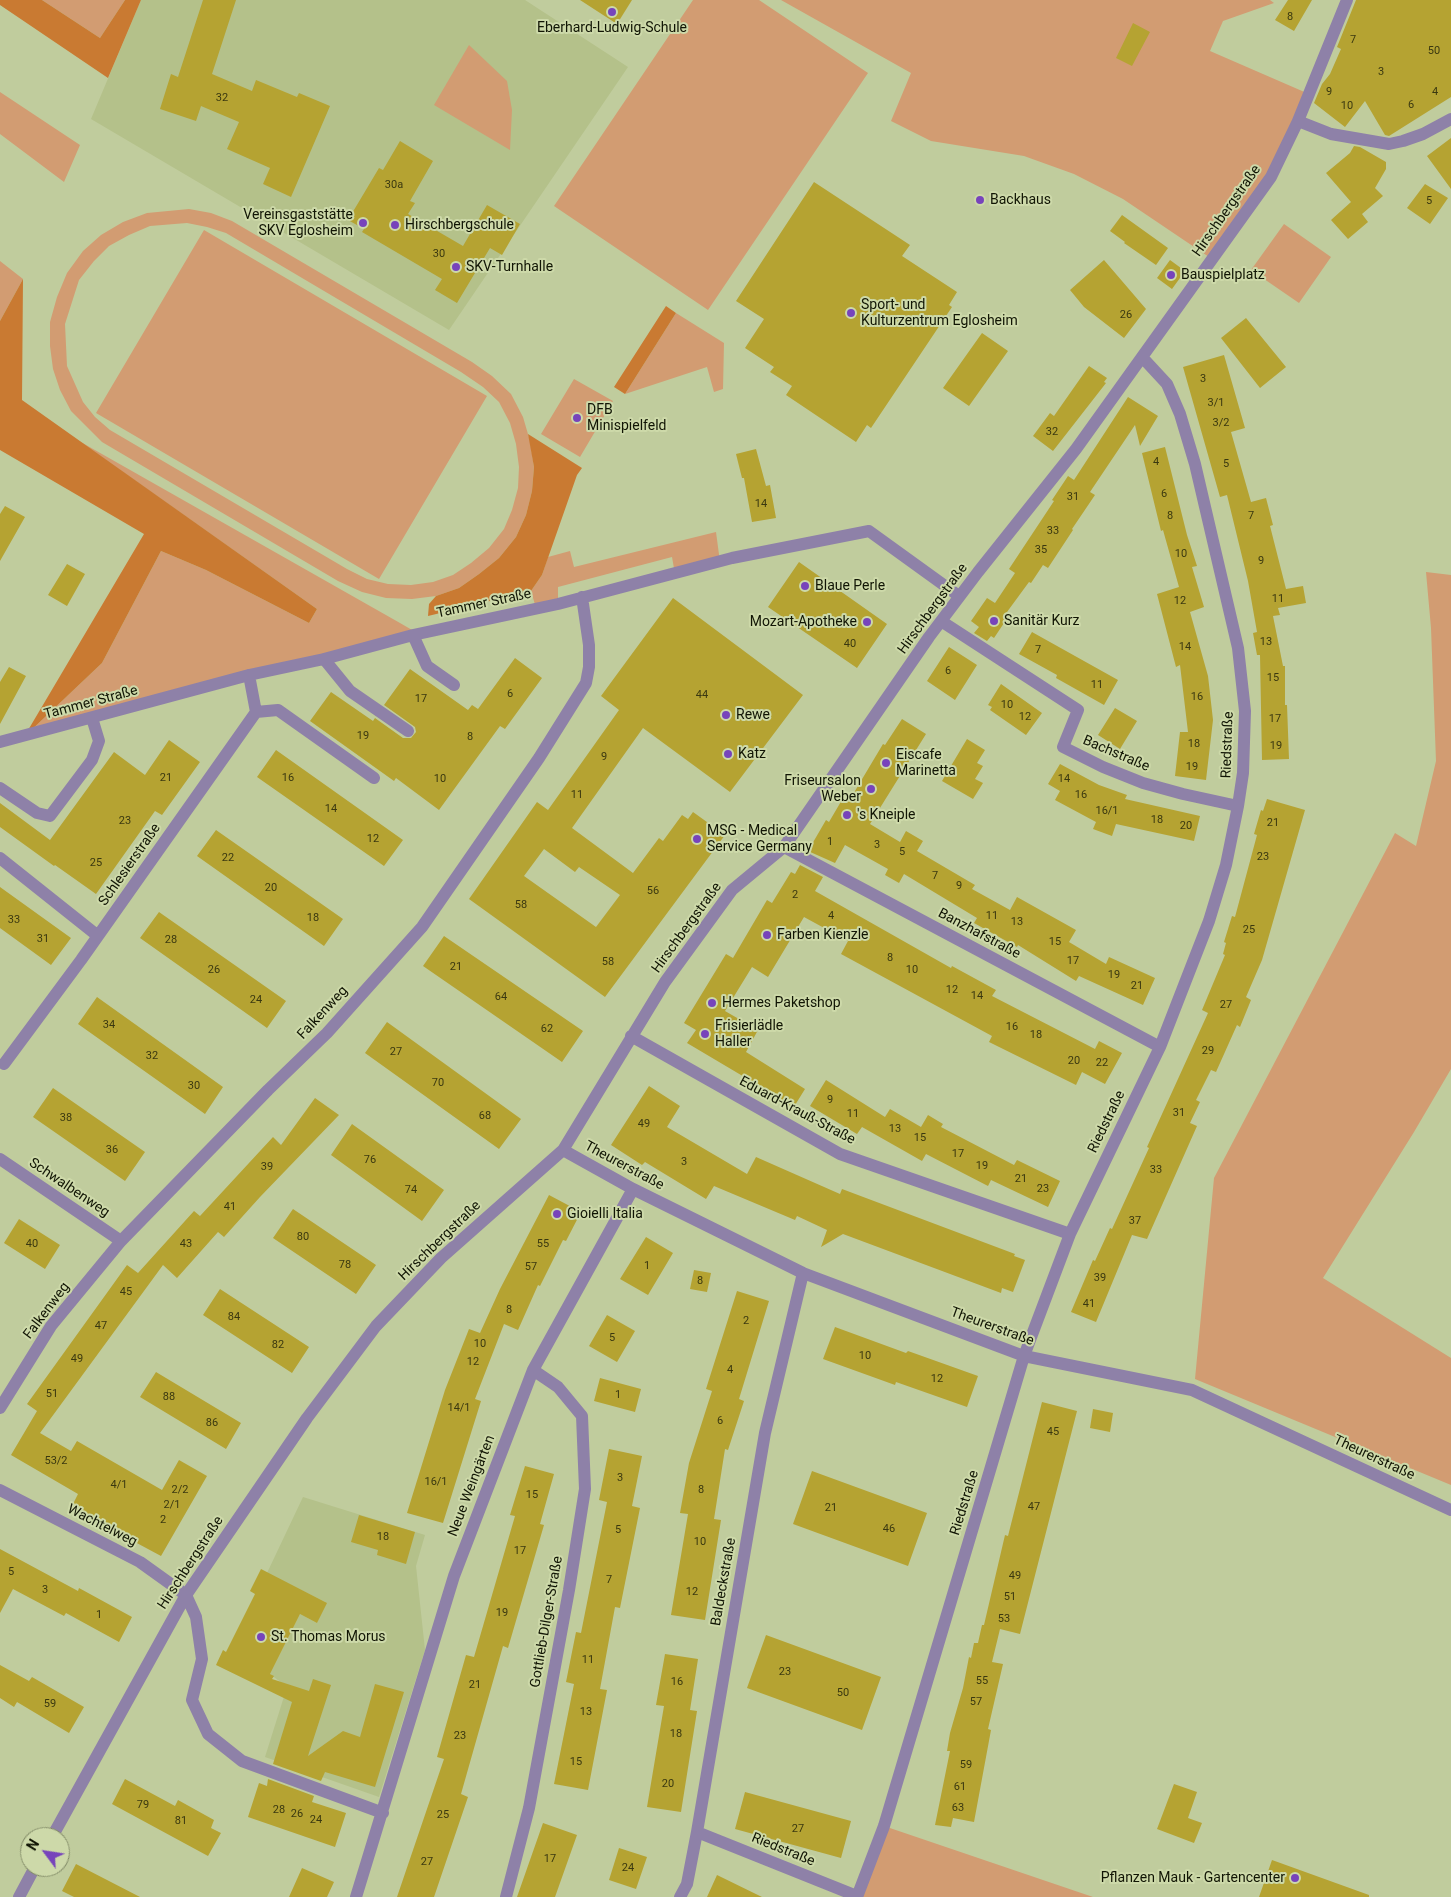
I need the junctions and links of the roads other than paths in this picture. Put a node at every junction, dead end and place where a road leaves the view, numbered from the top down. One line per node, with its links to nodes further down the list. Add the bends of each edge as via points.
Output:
1 (1347, 0): 3 (street, Hirschbergstraße)
2 (1451, 119): 3 (street, via 1423,134 1389,144 1331,134)
3 (1298, 121): 4 (street, Hirschbergstraße, via 1271,176)
4 (1142, 357): 5 (street, Hirschbergstraße, via 1076,449); 18 (street, Riedstraße, via 1166,384 1180,414 1238,648 1245,711 1244,773)
5 (959, 596): 6 (street, Tammer Straße, via 869,531 732,558); 7 (street, Hirschbergstraße)
6 (582, 597): 8 (street, Tammer Straße); 29 (street, Falkenweg, via 589,645 586,683 539,758 422,927 327,1033)
7 (941, 621): 18 (street, Bachstraße, via 1078,710 1063,747 1143,782); 19 (street, Hirschbergstraße)
8 (413, 635): 9 (street, Tammer Straße); 11 (street, via 427,666)
9 (324, 659): 10 (street, Tammer Straße); 14 (street, via 350,691)
10 (249, 675): 12 (street); 13 (street, Tammer Straße)
11 (454, 685)
12 (256, 712): 16 (street, via 278,710); 21 (street, Schlesierstraße)
13 (92, 718): 15 (street, Tammer Straße); 17 (street, via 99,741 92,760 50,816 37,813)
14 (408, 731)
15 (0, 742)
16 (374, 778)
17 (0, 788)
18 (1238, 806): 23 (street, Riedstraße, via 1226,865 1209,921)
19 (784, 847): 22 (street, Hirschbergstraße, via 732,890 665,982); 23 (street, Banzhafstraße)
20 (0, 858): 21 (street)
21 (98, 936): 24 (street, Schlesierstraße)
22 (631, 1036): 25 (street, Hirschbergstraße); 28 (street, Eduard-Krauß-Straße, via 840,1154)
23 (1160, 1047): 28 (street, Riedstraße)
24 (4, 1064)
25 (563, 1150): 27 (street, Theurerstraße); 36 (street, Hirschbergstraße, via 441,1258 376,1326 307,1418)
26 (0, 1159): 29 (street, Schwalbenweg)
27 (633, 1189): 30 (street, Theurerstraße); 32 (street, Neue Weingärten)
28 (1070, 1234): 31 (street, Riedstraße)
29 (121, 1241): 33 (street, Falkenweg, via 51,1326)
30 (803, 1273): 31 (street, Theurerstraße); 39 (street, Baldeckstraße, via 764,1433)
31 (1024, 1356): 35 (street, Theurerstraße, via 1192,1390); 45 (street, Riedstraße, via 884,1826)
32 (533, 1370): 37 (street, Neue Weingärten, via 454,1576); 43 (street, Gottlieb-Dilger-Straße, via 558,1387 582,1416 585,1489 529,1808)
33 (0, 1408)
34 (0, 1490): 36 (street, Wachtelweg, via 140,1562)
35 (1451, 1510)
36 (186, 1595): 37 (street, via 196,1617 202,1659 192,1700 208,1734 242,1761); 38 (street, Hirschbergstraße)
37 (383, 1813): 42 (street, Neue Weingärten)
38 (58, 1827)
39 (697, 1832): 44 (street, Baldeckstraße, via 686,1884); 45 (street, Riedstraße)
40 (30, 1877): 41 (street)
41 (19, 1897)
42 (356, 1897)
43 (506, 1897)
44 (680, 1897)
45 (857, 1897)

